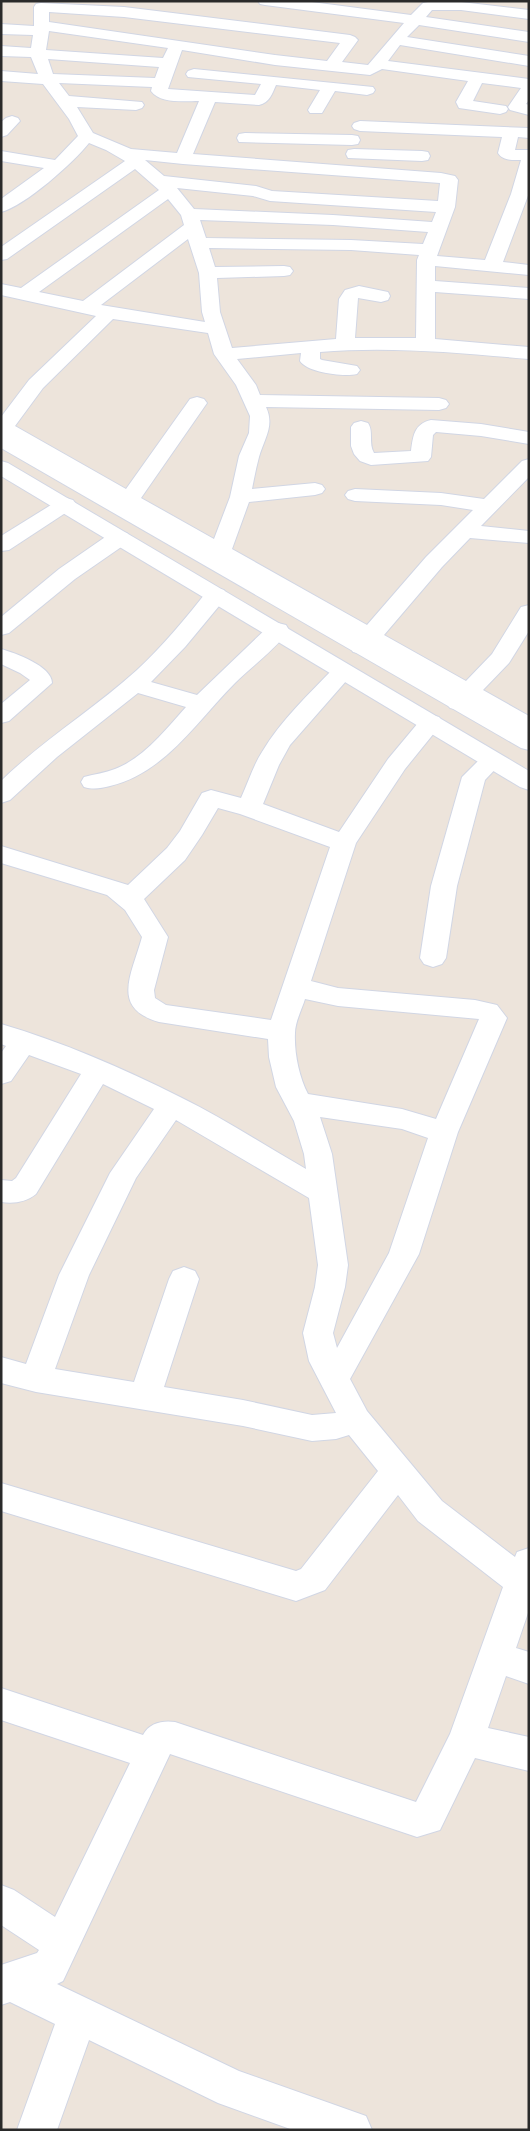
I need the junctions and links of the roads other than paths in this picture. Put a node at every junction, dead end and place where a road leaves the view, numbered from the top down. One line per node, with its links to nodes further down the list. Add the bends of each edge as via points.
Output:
1 (265, 1): 4 (street)
2 (41, 4): 5 (street); 9 (street)
3 (457, 4): 7 (street); 8 (street, via 428,6)
4 (331, 5): 6 (street)
5 (128, 6): 12 (street)
6 (369, 14): 8 (street); 12 (street)
7 (529, 15)
8 (414, 20): 11 (street); 13 (street)
9 (41, 29): 10 (street); 14 (street); 16 (street)
10 (1, 30)
11 (529, 37)
12 (350, 40): 20 (street)
13 (396, 40): 17 (street); 19 (street)
14 (177, 45): 18 (street); 20 (street)
15 (1, 51): 16 (street)
16 (38, 53): 18 (street); 24 (street)
17 (529, 61)
18 (168, 63): 26 (street)
19 (378, 64): 20 (street, via 370,70); 23 (street)
20 (331, 66)
21 (194, 74): 25 (street)
22 (1, 76): 24 (street)
23 (478, 76): 28 (street); 33 (street, via 465,105)
24 (48, 79): 26 (street); 31 (street)
25 (271, 80): 27 (street); 36 (street)
26 (161, 83): 30 (street, via 159,91 164,94)
27 (330, 86): 29 (street); 34 (street)
28 (529, 86): 35 (street, via 516,107)
29 (367, 90)
30 (209, 97): 36 (street); 44 (street)
31 (64, 101): 32 (street); 39 (street)
32 (136, 105)
33 (500, 109)
34 (316, 110)
35 (529, 110)
36 (252, 119): 37 (street, via 356,133); 46 (street)
37 (511, 133): 38 (street); 40 (street, via 506,153)
38 (529, 133)
39 (86, 136): 43 (street); 47 (street)
40 (529, 154)
41 (1, 156): 47 (street)
42 (422, 156): 48 (street, via 352,154)
43 (131, 157): 44 (street); 49 (street); 57 (street)
44 (183, 159): 46 (street)
45 (529, 161): 52 (street)
46 (242, 163): 48 (street)
47 (57, 165): 50 (street)
48 (345, 171): 51 (street); 54 (street, via 449,180)
49 (164, 186): 51 (street); 55 (street); 65 (street)
50 (9, 197): 53 (street)
51 (341, 200): 54 (street)
52 (522, 206): 59 (street)
53 (1, 207)
54 (446, 207): 56 (street)
55 (194, 228): 56 (street, via 333,220); 58 (street); 62 (street); 68 (street)
56 (439, 228): 58 (street)
57 (1, 255)
58 (428, 255): 59 (street); 63 (street)
59 (492, 266): 60 (street)
60 (529, 270)
61 (284, 271): 62 (street)
62 (208, 273): 70 (street, via 211,312)
63 (426, 286): 66 (street); 72 (street)
64 (1, 289): 65 (street)
65 (24, 294): 68 (street)
66 (529, 294)
67 (382, 296): 71 (street, via 359,292 351,294)
68 (86, 307): 69 (street)
69 (109, 313): 70 (street); 81 (street, via 36,384)
70 (216, 329): 75 (street)
71 (345, 344): 72 (street); 73 (street)
72 (425, 344): 74 (street)
73 (311, 346): 75 (street); 76 (street, via 310,360 317,365)
74 (529, 352)
75 (224, 354): 77 (street, via 246,385)
76 (350, 370)
77 (252, 402): 79 (street); 87 (street, via 260,416 259,433 249,456)
78 (197, 404): 88 (street, via 133,494)
79 (439, 404)
80 (361, 428): 82 (street, via 362,452 371,459 421,457 424,433 431,426)
81 (2, 431): 88 (street)
82 (529, 438)
83 (529, 465): 90 (street)
84 (1, 467): 89 (street)
85 (315, 488): 87 (street)
86 (355, 495): 90 (street, via 441,499)
87 (240, 497): 95 (street)
88 (120, 501): 95 (street)
89 (66, 504): 93 (street); 94 (street)
90 (487, 506): 91 (street)
91 (466, 531): 92 (street); 100 (street, via 434,562)
92 (529, 537)
93 (119, 538): 96 (street); 98 (street, via 67,574)
94 (1, 545)
95 (219, 557): 100 (street)
96 (216, 595): 99 (street); 103 (street, via 172,650)
97 (529, 612): 104 (street, via 500,658)
98 (1, 628)
99 (278, 630): 102 (street); 105 (street)
100 (366, 641): 104 (street)
101 (1, 656): 106 (street, via 28,668 41,678 41,683)
102 (344, 672): 107 (street); 114 (street, via 306,710 275,751 263,771)
103 (134, 684): 105 (street); 113 (street, via 48,751)
104 (464, 697): 108 (street); 109 (street)
105 (201, 704): 111 (street, via 147,760 132,771)
106 (1, 716)
107 (431, 722): 110 (street); 115 (street, via 396,764)
108 (529, 726)
109 (529, 743)
110 (492, 760): 112 (street); 118 (street, via 474,777 444,886)
111 (93, 782)
112 (529, 782)
113 (1, 796)
114 (249, 808): 115 (street); 117 (street, via 211,798 176,854)
115 (344, 843): 119 (street)
116 (1, 854): 117 (street, via 116,889)
117 (130, 898): 120 (street, via 155,938 141,990 142,1002 148,1008)
118 (433, 958)
119 (295, 988): 120 (street); 126 (street, via 338,997 488,1012 494,1018)
120 (281, 1031): 124 (street, via 290,1087)
121 (13, 1038): 122 (street); 123 (street)
122 (98, 1070): 125 (street); 127 (street, via 26,1186 20,1192)
123 (1, 1074)
124 (298, 1102): 126 (street, via 402,1119); 128 (street, via 308,1121 318,1154)
125 (172, 1105): 128 (street); 132 (street, via 124,1173 74,1275)
126 (444, 1132): 131 (street, via 404,1254 347,1358)
127 (1, 1192)
128 (322, 1192): 131 (street, via 333,1265 318,1333 324,1361)
129 (184, 1278): 133 (street)
130 (1, 1370): 132 (street)
131 (332, 1375): 134 (street)
132 (36, 1379): 133 (street)
133 (145, 1397): 134 (street, via 312,1428)
134 (356, 1420): 135 (street)
135 (397, 1471): 136 (street, via 313,1580 296,1586); 137 (street, via 430,1512)
136 (1, 1497)
137 (527, 1569): 138 (street)
138 (495, 1657): 139 (street); 141 (street)
139 (529, 1668)
140 (1, 1704): 142 (street)
141 (466, 1740): 142 (street, via 433,1811 427,1818 417,1820 174,1738 159,1740); 143 (street)
142 (152, 1754): 145 (street)
143 (529, 1754)
144 (1, 1903): 145 (street)
145 (62, 1943): 146 (street, via 50,1968)
146 (5, 1983): 147 (street)
147 (78, 2015): 148 (street); 149 (street)
148 (300, 2122): 150 (street)
149 (37, 2130)
150 (352, 2130)

